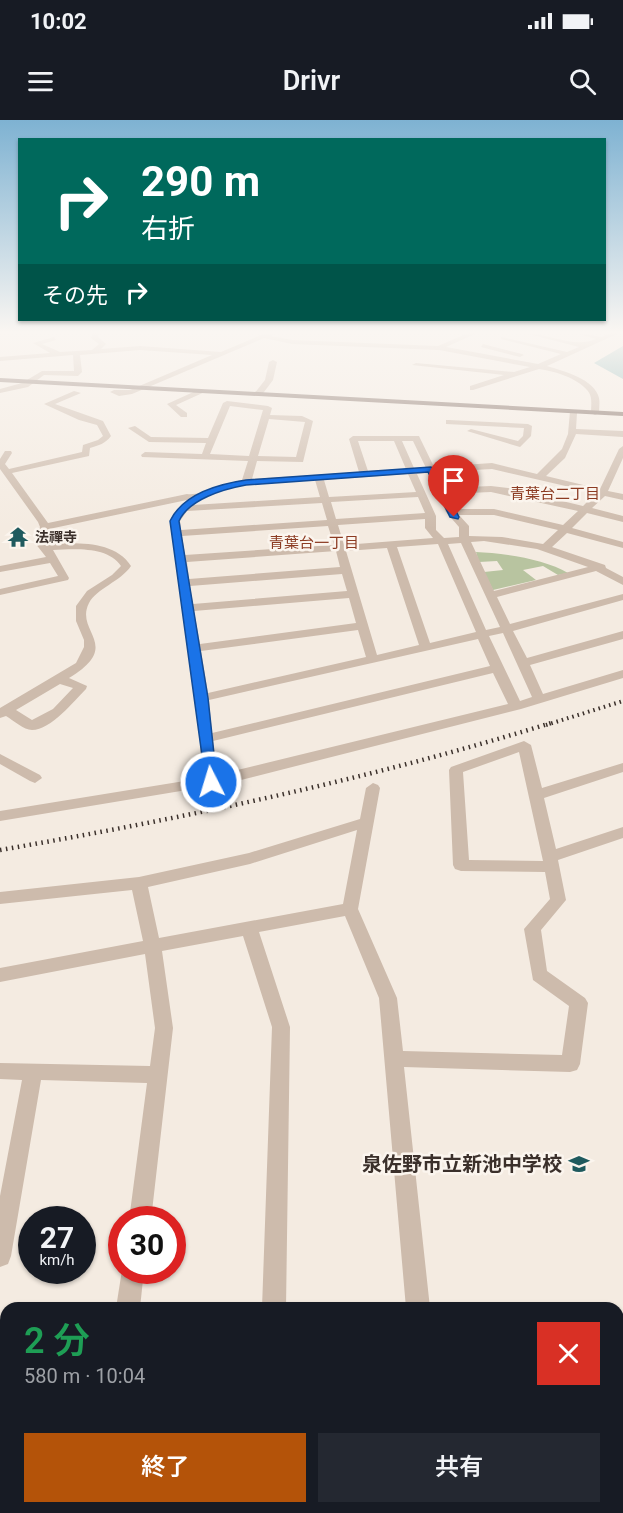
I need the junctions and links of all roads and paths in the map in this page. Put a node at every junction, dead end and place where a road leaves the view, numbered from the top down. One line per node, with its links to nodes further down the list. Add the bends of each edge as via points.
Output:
1 (64, 398): 25 (street, via 48,404 100,423 107,435 101,442 86,447 86,454)
2 (185, 398): 8 (street, via 171,404)
3 (324, 398): 5 (main road)
4 (595, 398): 7 (street)
5 (506, 409): 6 (main road); 11 (street)
6 (573, 413): 7 (main road); 13 (street)
7 (595, 413): 9 (main road)
8 (183, 414)
9 (623, 414)
10 (266, 417): 16 (street, via 268,408 227,403); 21 (street); 21 (street, via 309,421 300,460)
11 (502, 425): 11 (street, via 451,426 527,435 528,426)
12 (132, 428): 16 (street, via 149,439)
13 (574, 431): 14 (street); 26 (street, via 561,458)
14 (623, 434)
15 (397, 439): 22 (street); 23 (street, via 416,438); 24 (street, via 353,439)
16 (212, 441): 20 (street)
17 (623, 449): 31 (street)
18 (8, 453): 25 (street, via 1,464)
19 (145, 455): 20 (street)
20 (205, 457): 21 (street)
21 (252, 459): 29 (street)
22 (411, 470): 23 (street); 24 (street); 32 (street)
23 (431, 470): 26 (street, via 492,466); 30 (street)
24 (364, 474): 27 (street)
25 (9, 475): 28 (street); 42 (street)
26 (540, 476): 31 (street)
27 (319, 477): 29 (street); 35 (street)
28 (0, 481)
29 (246, 482): 34 (street, via 224,486)
30 (441, 491): 37 (street, via 491,489); 38 (street)
31 (603, 492): 33 (street); 37 (street)
32 (422, 494): 35 (street); 39 (street)
33 (623, 497)
34 (197, 498): 36 (street); 42 (street)
35 (326, 500): 36 (street); 41 (street)
36 (184, 508): 44 (street, via 175,521)
37 (586, 510): 40 (street); 43 (street)
38 (451, 513): 43 (street, via 494,512); 45 (street, via 464,526)
39 (431, 516): 41 (street); 46 (street, via 432,532)
40 (623, 519)
41 (333, 522): 44 (street); 50 (street)
42 (45, 527): 49 (street, via 40,543)
43 (564, 529): 48 (street); 51 (street)
44 (177, 532): 53 (street)
45 (464, 538): 46 (street); 51 (street, via 502,539); 61 (street)
46 (442, 541): 47 (street); 66 (street)
47 (391, 545): 50 (street); 68 (street)
48 (623, 545)
49 (46, 547): 52 (street); 74 (street, via 111,552 119,555 126,566 86,598 81,616 92,645 90,655)
50 (340, 548): 53 (street); 56 (street)
51 (544, 549): 54 (street)
52 (52, 559): 55 (street); 59 (street, via 64,578)
53 (180, 559): 58 (street)
54 (601, 567): 57 (street); 61 (street)
55 (0, 569)
56 (347, 570): 58 (street); 60 (street)
57 (623, 582)
58 (184, 583): 63 (street)
59 (0, 592)
60 (355, 594): 63 (street); 64 (street)
61 (491, 595): 65 (street)
62 (623, 597): 65 (street)
63 (187, 608): 69 (street)
64 (363, 626): 69 (street); 70 (street)
65 (506, 629): 66 (street); 71 (street)
66 (482, 633): 68 (street); 72 (street)
67 (623, 635): 71 (street)
68 (426, 646): 70 (street)
69 (194, 648): 75 (street)
70 (372, 658): 75 (street)
71 (524, 663): 76 (street)
72 (497, 668): 77 (street); 79 (street)
73 (623, 674): 76 (street)
74 (61, 680): 78 (street); 78 (street, via 81,686 58,712 32,726)
75 (202, 698): 79 (street)
76 (539, 699): 77 (street)
77 (516, 706): 83 (street)
78 (4, 713)
79 (207, 738): 83 (street)
80 (0, 758): 82 (street)
81 (623, 767): 85 (street)
82 (35, 778)
83 (211, 782): 86 (street)
84 (373, 788): 87 (street)
85 (537, 795): 89 (street); 89 (street, via 524,745 456,770 461,865)
86 (0, 816)
87 (366, 822): 90 (street, via 250,858); 92 (street)
88 (623, 832): 89 (street)
89 (551, 862): 96 (street, via 558,900 532,929 539,975 579,1003 570,1064)
90 (139, 883): 91 (street); 94 (street)
91 (0, 898)
92 (350, 909): 93 (street); 96 (street, via 388,998)
93 (249, 927): 94 (street); 105 (street, via 281,1027)
94 (152, 945): 95 (street); 99 (street, via 164,1029)
95 (0, 975)
96 (395, 1059): 106 (street)
97 (0, 1071): 98 (street)
98 (33, 1072): 99 (street); 100 (street)
99 (159, 1075): 101 (street)
100 (7, 1185): 102 (street)
101 (142, 1206)
102 (0, 1256)
103 (131, 1284): 104 (street)
104 (129, 1302)
105 (274, 1302)
106 (417, 1302)

